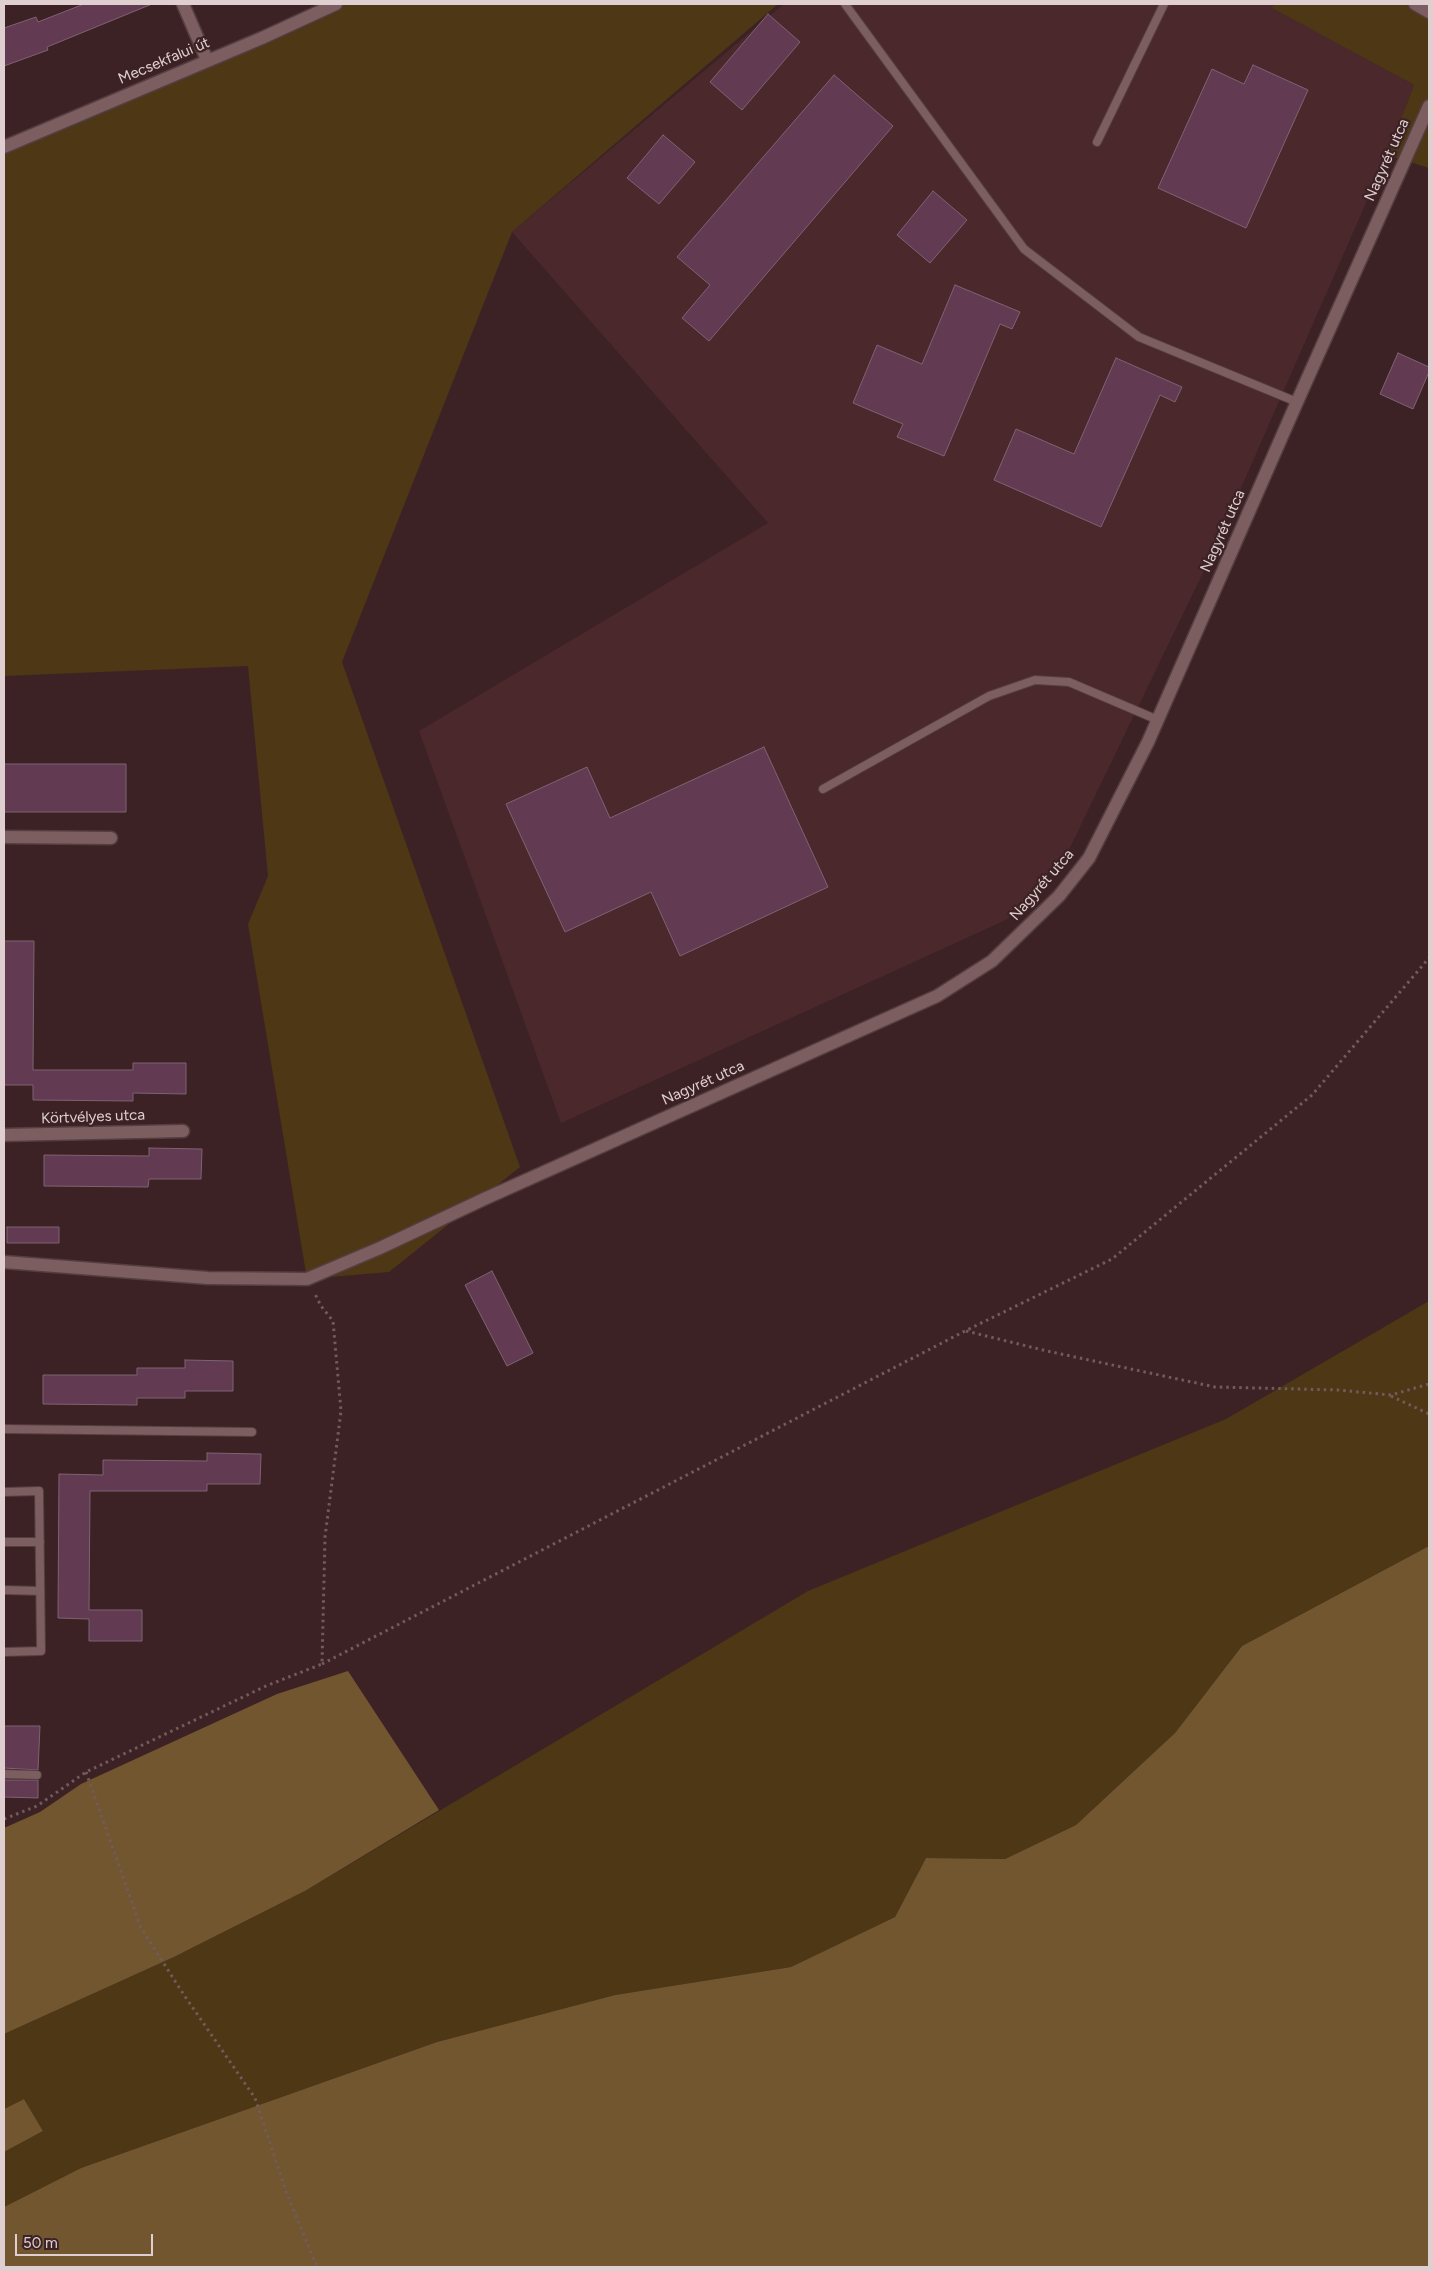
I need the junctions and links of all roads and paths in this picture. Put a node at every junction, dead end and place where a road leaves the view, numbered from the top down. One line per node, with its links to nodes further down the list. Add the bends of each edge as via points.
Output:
1 (183, 4): 7 (street)
2 (336, 4): 7 (street, Mecsekfalui út)
3 (845, 4): 11 (lane, via 1024,249 1139,337)
4 (1164, 4): 9 (lane)
5 (1415, 4): 6 (street)
6 (1429, 12)
7 (207, 60): 10 (street, Mecsekfalui út)
8 (1429, 106): 11 (street, Nagyrét utca)
9 (1097, 142)
10 (4, 147)
11 (1297, 402): 12 (street, Nagyrét utca)
12 (1158, 720): 13 (lane, via 1069,682 1035,680 989,696); 20 (street, Nagyrét utca, via 1089,858 1059,896 992,961 937,996)
13 (823, 789)
14 (4, 837): 15 (street)
15 (111, 838)
16 (1429, 958): 21 (path, via 1312,1095 1112,1259)
17 (183, 1130): 18 (street, Körtvélyes utca)
18 (4, 1135)
19 (4, 1262): 20 (street, via 208,1278)
20 (307, 1279): 33 (path, via 333,1321 340,1412 325,1537)
21 (966, 1331): 23 (path, via 1047,1352 1215,1387 1339,1390); 33 (path)
22 (1429, 1384): 23 (path)
23 (1391, 1396): 24 (path)
24 (1429, 1414)
25 (4, 1429): 26 (lane)
26 (252, 1432)
27 (4, 1492): 29 (lane, via 39,1491)
28 (4, 1542): 29 (lane)
29 (40, 1542): 31 (lane)
30 (4, 1590): 31 (lane)
31 (40, 1591): 32 (lane, via 41,1651)
32 (4, 1652)
33 (322, 1664): 34 (path, via 266,1686)
34 (86, 1772): 37 (path, via 37,1806); 38 (path, via 141,1928 255,2098)
35 (4, 1774): 36 (lane)
36 (37, 1775)
37 (4, 1820)
38 (317, 2267)

